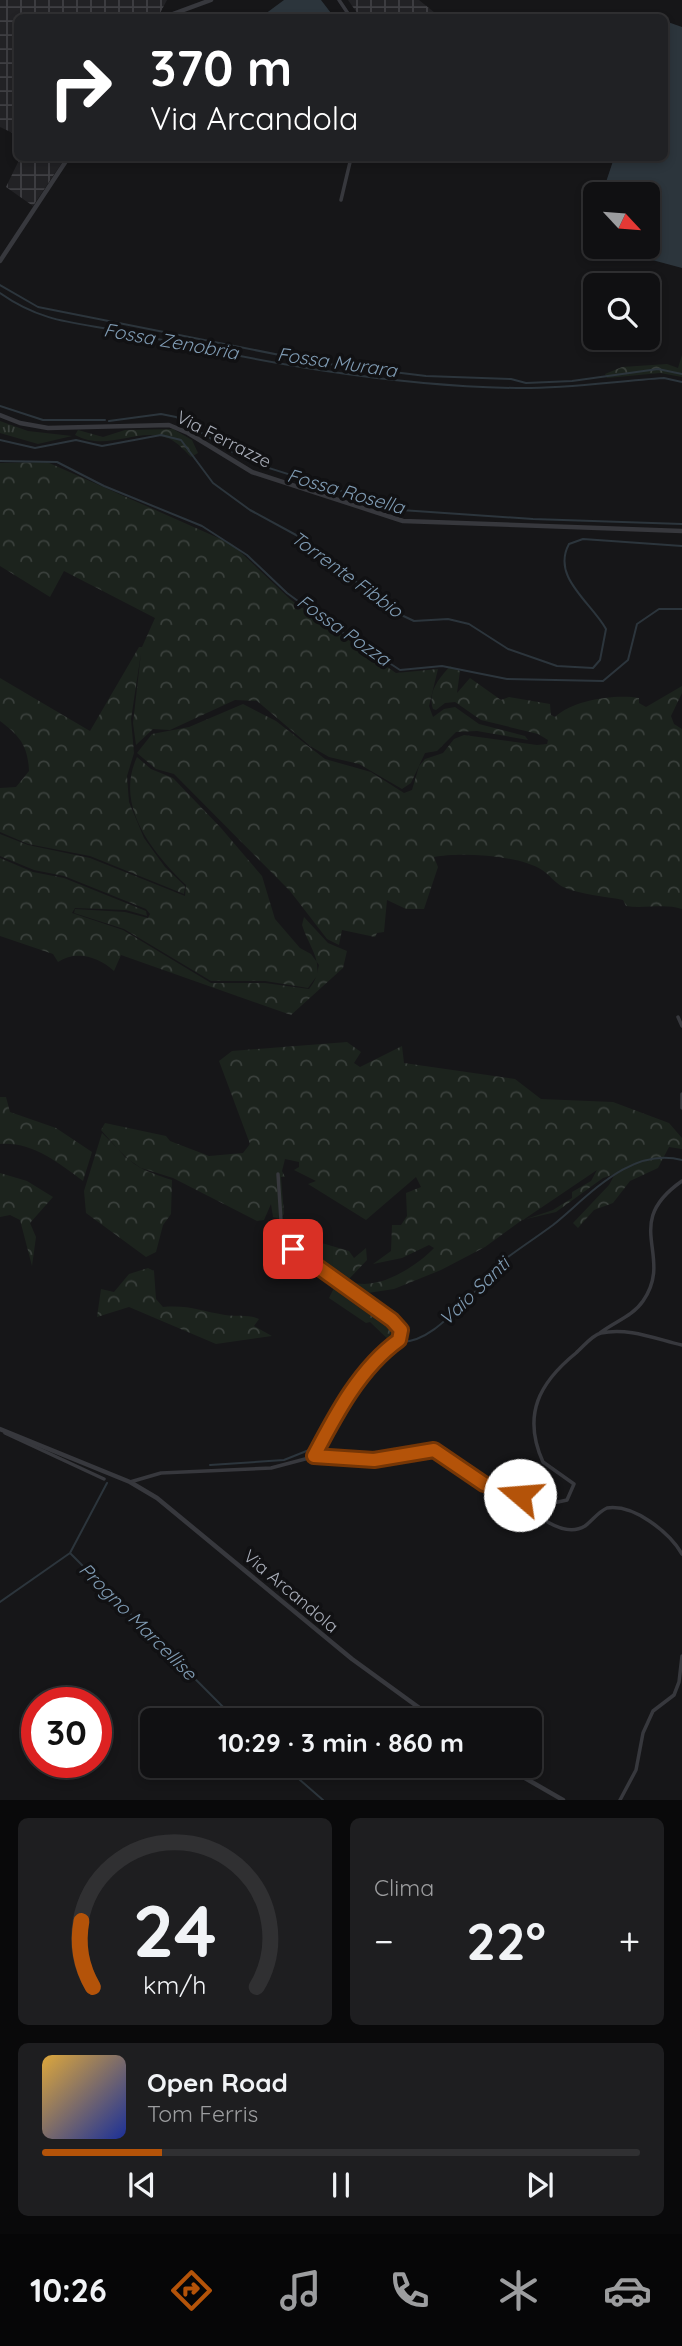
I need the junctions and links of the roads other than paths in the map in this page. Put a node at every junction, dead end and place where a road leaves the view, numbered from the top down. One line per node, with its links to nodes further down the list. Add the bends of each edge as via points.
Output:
1 (211, 0): 2 (street)
2 (173, 14)
3 (66, 161): 6 (street)
4 (350, 161): 5 (street)
5 (341, 200)
6 (0, 261)
7 (0, 415): 8 (street, Via Ferrazze, via 48,428 175,427 252,472 402,521)
8 (682, 531)
9 (678, 1017): 10 (street)
10 (682, 1026)
11 (682, 1094): 12 (street)
12 (682, 1108)
13 (278, 1174): 18 (street, via 282,1236 401,1330 399,1340 378,1356 335,1415)
14 (682, 1181): 15 (street, via 662,1195 654,1210 650,1241 655,1261 647,1294 633,1312)
15 (600, 1333): 16 (street, via 627,1332); 21 (street, via 549,1377 536,1403 539,1453 549,1469 574,1484 574,1489 568,1500 558,1504)
16 (682, 1345)
17 (0, 1430): 19 (street); 20 (street, Via Arcandola)
18 (314, 1456): 20 (street, via 271,1468 161,1473); 21 (street, via 374,1460 434,1450 484,1484)
19 (104, 1479)
20 (130, 1482): 24 (street, Via Arcandola, via 157,1498 352,1659)
21 (520, 1495): 22 (street, via 537,1514 567,1529 585,1526 607,1508 629,1509 666,1533)
22 (682, 1555)
23 (682, 1656): 27 (street, via 674,1695 653,1711 643,1733 636,1770)
24 (419, 1708)
25 (525, 1778): 26 (street)
26 (563, 1800)
27 (620, 1800)

